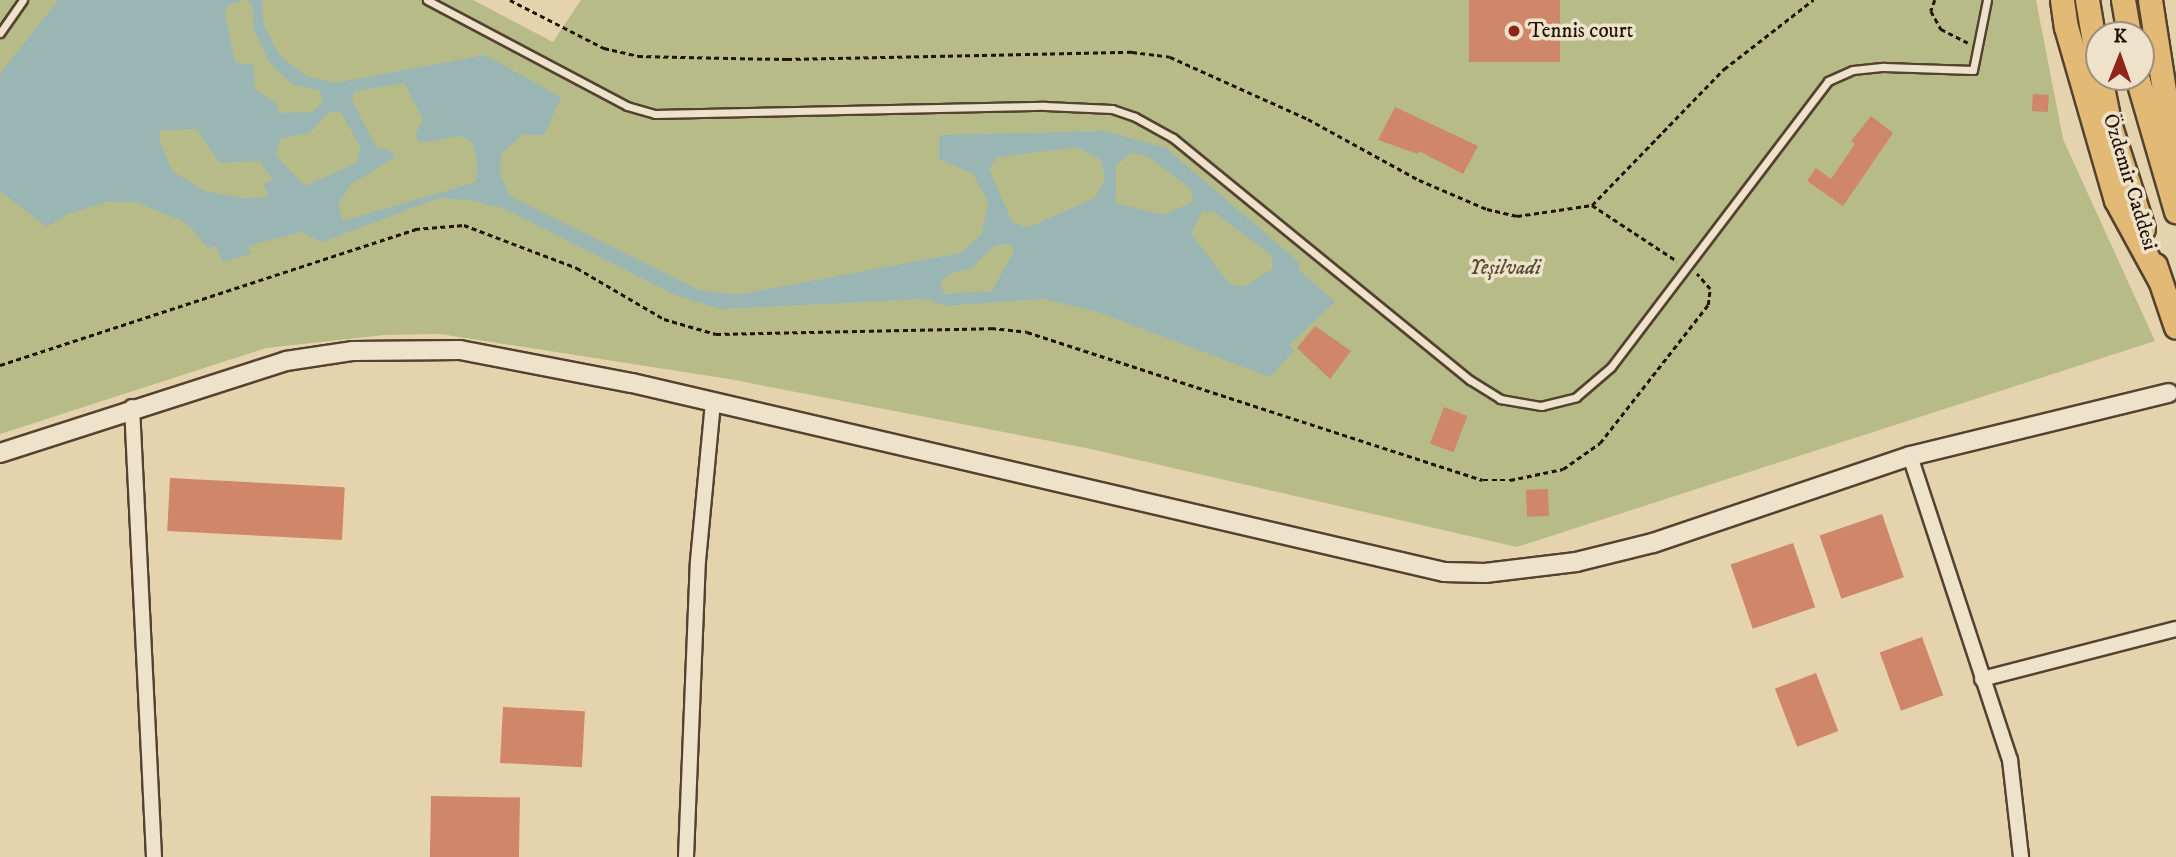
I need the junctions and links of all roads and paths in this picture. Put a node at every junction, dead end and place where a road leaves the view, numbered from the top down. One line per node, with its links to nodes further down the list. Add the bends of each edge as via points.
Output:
1 (23, 0): 13 (lane)
2 (427, 0): 21 (lane, via 627,106 655,114 1045,106 1112,109 1135,117 1173,138 1470,380 1500,399 1541,406 1576,397 1612,368)
3 (510, 0): 19 (path, via 604,48 638,56 788,59 1132,52 1170,57 1308,119 1419,180 1487,209 1517,216)
4 (1813, 0): 19 (path, via 1724,69)
5 (1935, 0): 14 (path, via 1931,11 1941,29)
6 (1987, 0): 14 (lane)
7 (2062, 0): 22 (main road, via 2116,200)
8 (2087, 0): 11 (main road)
9 (2123, 0): 12 (main road)
10 (2150, 0): 17 (street); 18 (main road)
11 (2090, 21)
12 (2127, 21)
13 (0, 33)
14 (1975, 45): 21 (lane, via 1973,70 1884,67 1853,70 1828,81)
15 (2103, 91): 22 (main road, Özdemir Caddesi)
16 (2141, 91): 20 (main road, Özdemir Caddesi)
17 (2176, 92)
18 (2176, 169)
19 (1592, 205): 21 (path)
20 (2176, 211)
21 (1686, 267): 24 (path, via 1710,289 1708,305 1600,443 1563,469 1510,480 1483,480 1027,332 992,328 716,334 664,319 577,268 464,225 415,229)
22 (2159, 279): 23 (main road, Özdemir Caddesi)
23 (2176, 327)
24 (0, 365)
25 (2168, 393): 29 (street)
26 (713, 402): 27 (street, via 498,356 408,349 320,354); 29 (street, via 1444,572 1520,571 1653,543); 33 (street, via 698,561)
27 (132, 407): 28 (street); 32 (street)
28 (0, 453)
29 (1910, 456): 31 (street)
30 (2176, 629): 31 (street)
31 (1982, 679): 34 (street, via 2010,760)
32 (154, 857)
33 (686, 857)
34 (2021, 857)

